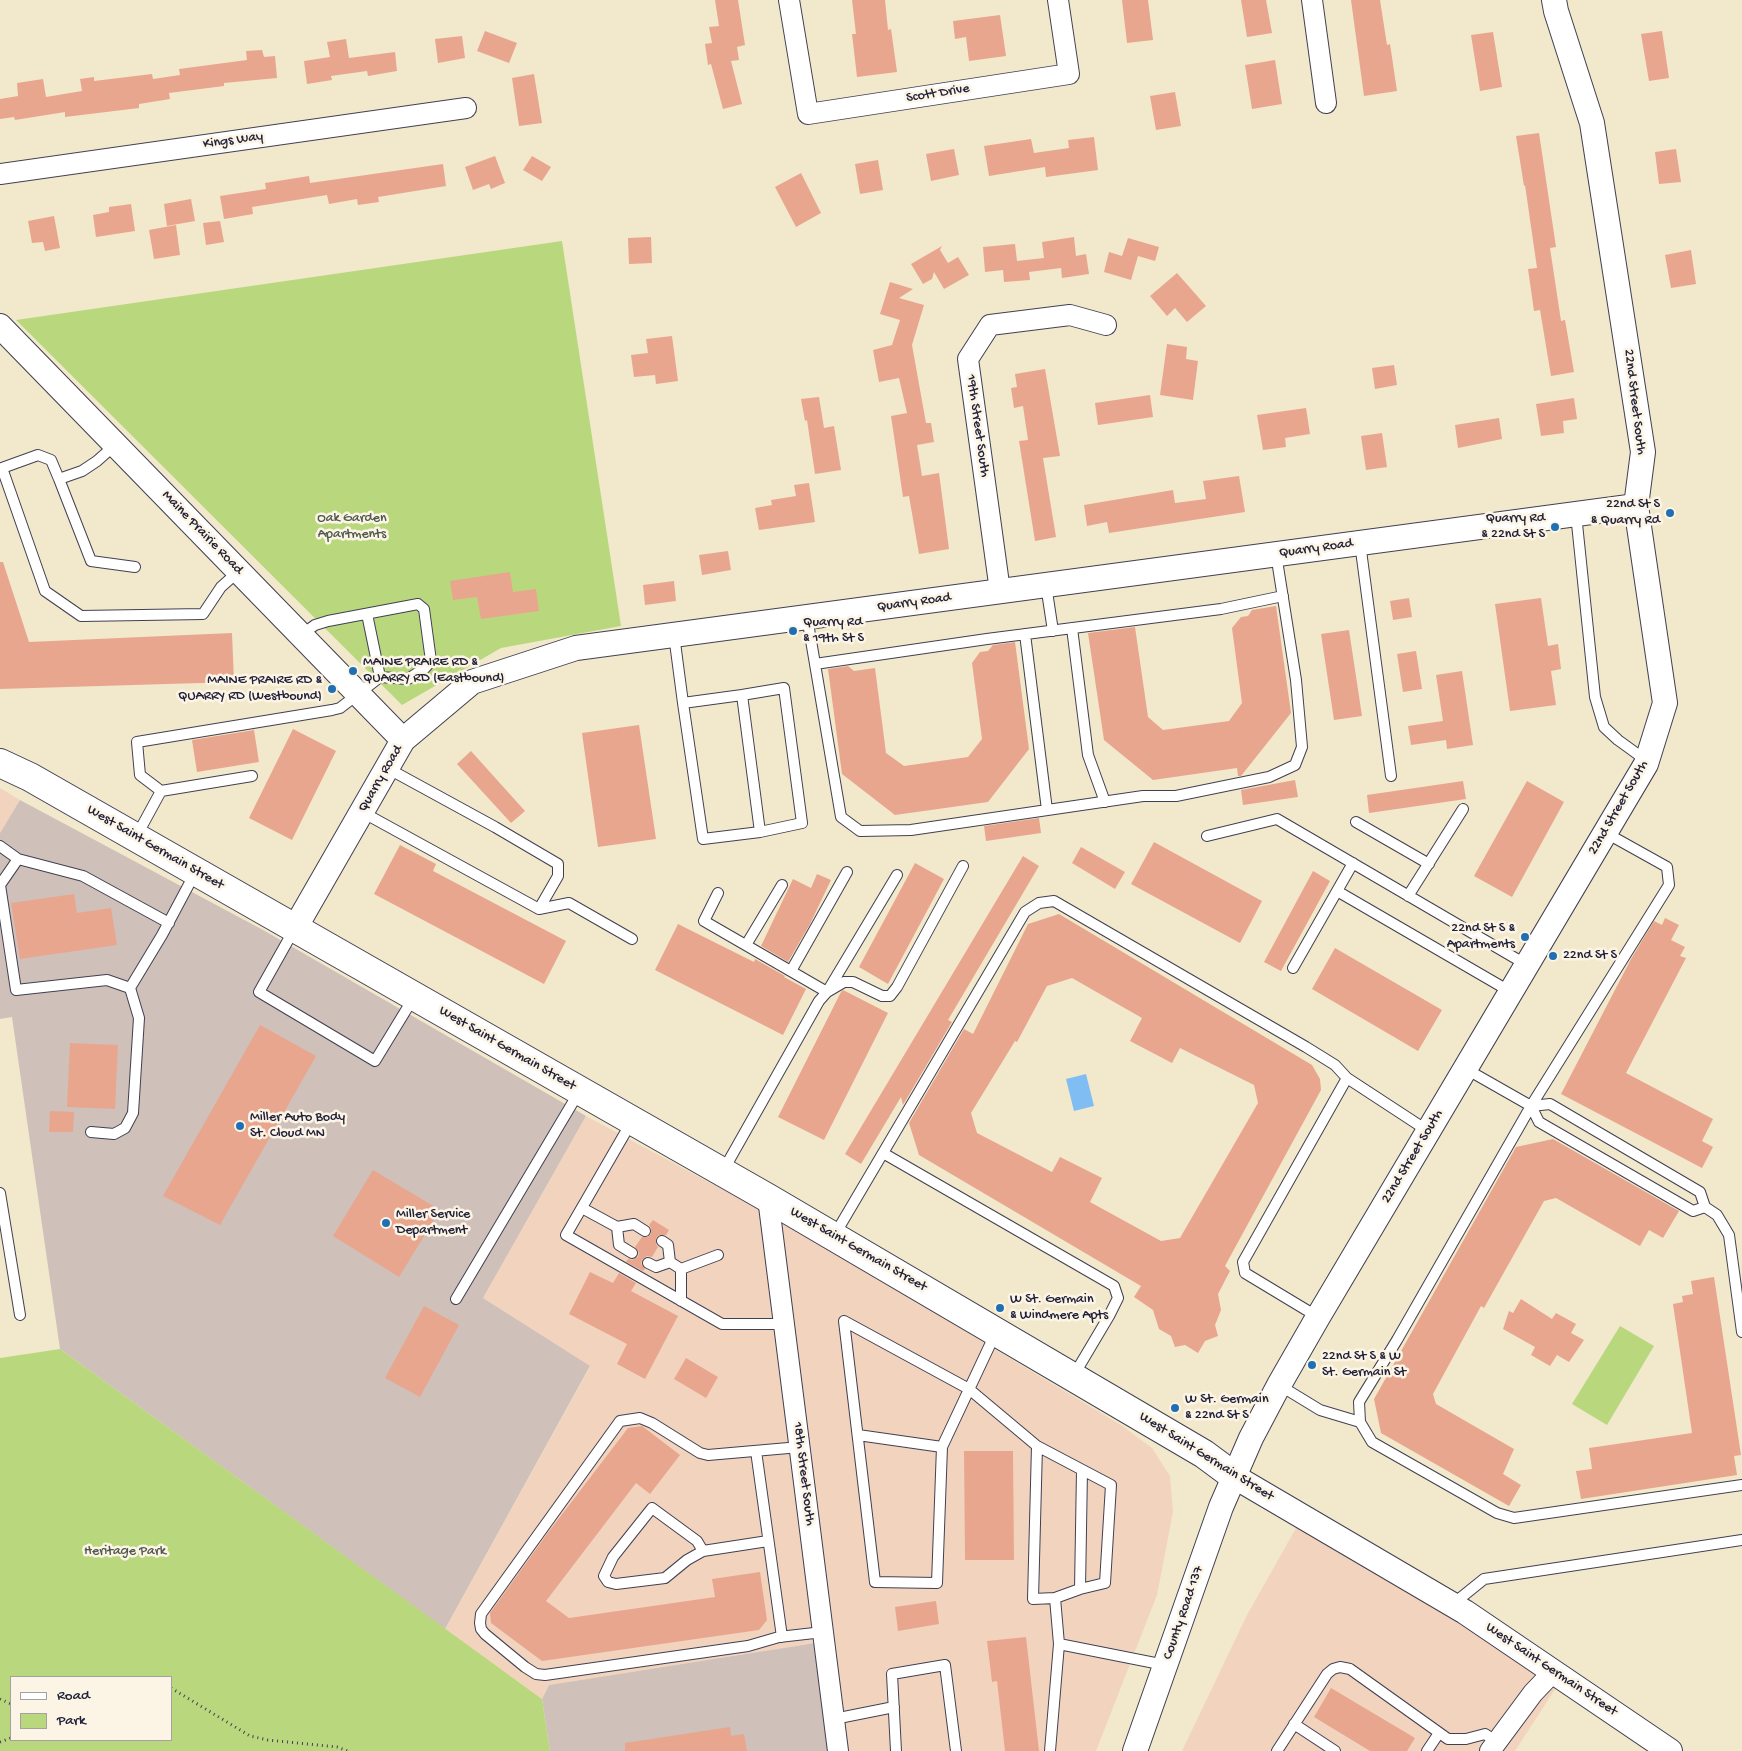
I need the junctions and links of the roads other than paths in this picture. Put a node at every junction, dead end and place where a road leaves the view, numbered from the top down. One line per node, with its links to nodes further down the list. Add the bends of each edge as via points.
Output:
1 (789, 0): 2 (street, Scott Drive, via 808,114 1069,74)
2 (1058, 0)
3 (1312, 0): 5 (street)
4 (1554, 0): 12 (street, 22nd Street South, via 1592,123 1643,452)
5 (1326, 104)
6 (466, 108): 7 (street, Kings Way)
7 (0, 174)
8 (1106, 325): 19 (street, 19th Street South, via 1070,315 990,324 968,359)
9 (0, 326): 10 (street, Maine Prairie Road)
10 (115, 445): 11 (lane, via 82,471); 17 (street, Maine Prairie Road)
11 (59, 479): 16 (lane, via 91,561); 17 (lane, via 51,460 38,454 2,468 45,591 81,616 203,614 221,587)
12 (1636, 506): 13 (street, Quarry Road); 35 (street, 22nd Street South, via 1665,703)
13 (1576, 514): 14 (street, Quarry Road); 35 (lane, via 1596,697 1604,727)
14 (1360, 543): 15 (street, Quarry Road); 39 (lane)
15 (1276, 554): 18 (street, Quarry Road); 20 (lane)
16 (135, 567)
17 (238, 571): 26 (street, Maine Prairie Road)
18 (1046, 585): 19 (street, Quarry Road); 24 (lane)
19 (1000, 591): 22 (street, Quarry Road)
20 (1283, 596): 23 (lane, via 1221,609); 42 (lane, via 1302,747 1295,765 1269,777 1185,794)
21 (367, 614): 26 (lane, via 328,621); 29 (lane); 29 (lane, via 418,604 424,609 432,661 408,679)
22 (807, 617): 27 (street, Quarry Road); 28 (lane)
23 (1072, 628): 24 (lane); 42 (lane, via 1088,755)
24 (1053, 631): 25 (lane)
25 (1024, 634): 28 (lane); 44 (lane)
26 (301, 635): 30 (street, Maine Prairie Road)
27 (674, 635): 32 (lane); 33 (street, Quarry Road, via 576,648 472,682)
28 (815, 664): 44 (lane, via 841,817 860,831 911,830)
29 (380, 677): 30 (lane)
30 (358, 694): 33 (street, Maine Prairie Road); 41 (lane, via 332,710 136,742 140,775)
31 (742, 696): 32 (lane); 47 (lane); 47 (lane, via 784,688 802,823)
32 (683, 704): 47 (lane, via 703,840)
33 (404, 740): 37 (street, Quarry Road)
34 (0, 757): 40 (main road, West Saint Germain Street)
35 (1647, 761): 48 (street, 22nd Street South)
36 (0, 763): 40 (main road, West Saint Germain Street)
37 (387, 768): 45 (street, Quarry Road); 63 (lane, via 558,864 558,876)
38 (252, 776): 41 (lane)
39 (1391, 776)
40 (30, 777): 50 (main road, West Saint Germain Street)
41 (161, 791): 50 (lane)
42 (1105, 802): 44 (lane)
43 (1463, 809): 54 (lane)
44 (1047, 810)
45 (362, 812): 63 (lane); 65 (street, Quarry Road)
46 (1356, 822): 54 (lane)
47 (760, 832)
48 (1606, 833): 68 (street, 22nd Street South); 78 (lane, via 1666,867 1669,885)
49 (1207, 836): 53 (lane, via 1277,819)
50 (136, 837): 56 (main road, West Saint Germain Street)
51 (0, 846): 52 (lane)
52 (18, 859): 64 (lane, via 83,876); 71 (lane, via 0,885 16,990 107,980)
53 (1353, 864): 60 (lane); 62 (lane)
54 (1429, 864): 62 (lane)
55 (963, 866): 72 (lane, via 890,996 882,996 853,982 844,982)
56 (196, 872): 64 (lane); 65 (main road, West Saint Germain Street)
57 (847, 872): 70 (lane)
58 (897, 875): 72 (lane)
59 (782, 885): 67 (lane)
60 (1338, 891): 69 (lane); 73 (lane)
61 (718, 893): 67 (lane, via 704,921)
62 (1408, 896): 68 (lane)
63 (539, 909): 66 (lane, via 569,903)
64 (169, 923): 71 (lane)
65 (295, 928): 74 (main road, West Saint Germain Street); 74 (lane, via 259,992 375,1061)
66 (632, 939)
67 (746, 945): 70 (lane)
68 (1527, 966): 73 (street, 22nd Street South)
69 (1293, 968)
70 (791, 971): 72 (lane)
71 (130, 988): 80 (lane, via 140,1018 133,1113 125,1128 114,1134)
72 (827, 992): 83 (lane)
73 (1511, 992): 75 (street, 22nd Street South)
74 (414, 996): 77 (main road, West Saint Germain Street)
75 (1466, 1070): 78 (lane); 81 (street, 22nd Street South)
76 (1347, 1078): 81 (lane); 82 (lane, via 1336,1065 1306,1046 1054,901 1039,903 1025,912); 100 (lane, via 1243,1262 1245,1273)
77 (580, 1091): 79 (main road, West Saint Germain Street); 97 (lane)
78 (1531, 1106): 86 (lane, via 1539,1122 1693,1211); 86 (lane, via 1550,1104 1700,1192); 107 (lane, via 1359,1402)
79 (633, 1121): 83 (main road, West Saint Germain Street); 87 (lane)
80 (90, 1132)
81 (1429, 1132): 100 (street, 22nd Street South)
82 (883, 1153): 90 (lane); 104 (lane, via 1114,1286 1118,1298)
83 (722, 1172): 85 (main road, West Saint Germain Street)
84 (0, 1193): 99 (lane)
85 (768, 1198): 90 (main road, West Saint Germain Street); 101 (street, 18th Street South)
86 (1705, 1207): 103 (lane, via 1717,1215 1729,1235)
87 (582, 1208): 88 (lane); 98 (lane, via 566,1236)
88 (617, 1227): 89 (lane, via 634,1224); 92 (lane, via 619,1245)
89 (645, 1232)
90 (833, 1236): 102 (main road, West Saint Germain Street)
91 (662, 1241): 94 (lane, via 668,1245)
92 (632, 1253)
93 (718, 1255): 96 (lane)
94 (670, 1262): 95 (lane, via 656,1267); 96 (lane)
95 (648, 1263)
96 (681, 1270): 98 (lane)
97 (456, 1299)
98 (681, 1301): 101 (lane, via 722,1324)
99 (20, 1315)
100 (1318, 1317): 105 (street, 22nd Street South)
101 (784, 1324): 110 (street, 18th Street South)
102 (996, 1331): 104 (main road, West Saint Germain Street); 106 (lane)
103 (1742, 1332)
104 (1073, 1376): 114 (main road, West Saint Germain Street, via 1204,1454)
105 (1279, 1385): 107 (lane, via 1320,1410); 114 (street, 22nd Street South)
106 (969, 1389): 108 (lane, via 844,1320); 109 (lane); 111 (lane)
107 (1360, 1422): 115 (lane, via 1372,1442 1497,1513 1514,1518)
108 (858, 1435): 111 (lane); 111 (lane, via 875,1582 937,1583)
109 (1037, 1446): 113 (lane); 120 (lane, via 1033,1599)
110 (800, 1447): 112 (lane); 122 (street, 18th Street South)
111 (942, 1447)
112 (756, 1451): 117 (lane); 123 (lane, via 708,1456 640,1418 620,1421 481,1614 480,1623 485,1634 525,1666 536,1674 545,1675 748,1646)
113 (1082, 1470): 119 (lane); 119 (lane, via 1111,1485 1105,1584)
114 (1235, 1477): 121 (street, West Saint Germain Street); 125 (street, County Road 137, via 1221,1507)
115 (1742, 1485)
116 (1742, 1540): 121 (lane, via 1484,1579)
117 (768, 1541): 118 (lane); 123 (lane)
118 (703, 1551): 118 (lane, via 665,1578 616,1584 608,1582 604,1576 613,1557 652,1508 697,1541)
119 (1080, 1589): 120 (lane)
120 (1055, 1598): 124 (lane)
121 (1452, 1604): 126 (street, West Saint Germain Street)
122 (823, 1632): 123 (lane); 128 (street, 18th Street South)
123 (782, 1637)
124 (1059, 1644): 125 (lane); 135 (lane)
125 (1165, 1665): 136 (street, County Road 137)
126 (1553, 1672): 131 (street, via 1532,1693); 140 (street, West Saint Germain Street)
127 (894, 1707): 128 (lane); 133 (lane); 134 (lane, via 892,1674 945,1665)
128 (834, 1719): 132 (street, 18th Street South)
129 (1294, 1724): 130 (lane, via 1327,1674 1340,1667 1350,1669); 137 (lane); 138 (lane)
130 (1439, 1733): 131 (lane, via 1448,1739 1486,1734); 139 (lane)
131 (1493, 1747)
132 (838, 1751)
133 (896, 1751)
134 (956, 1751)
135 (1050, 1751)
136 (1135, 1751)
137 (1277, 1751)
138 (1335, 1751)
139 (1427, 1751)
140 (1670, 1751)

